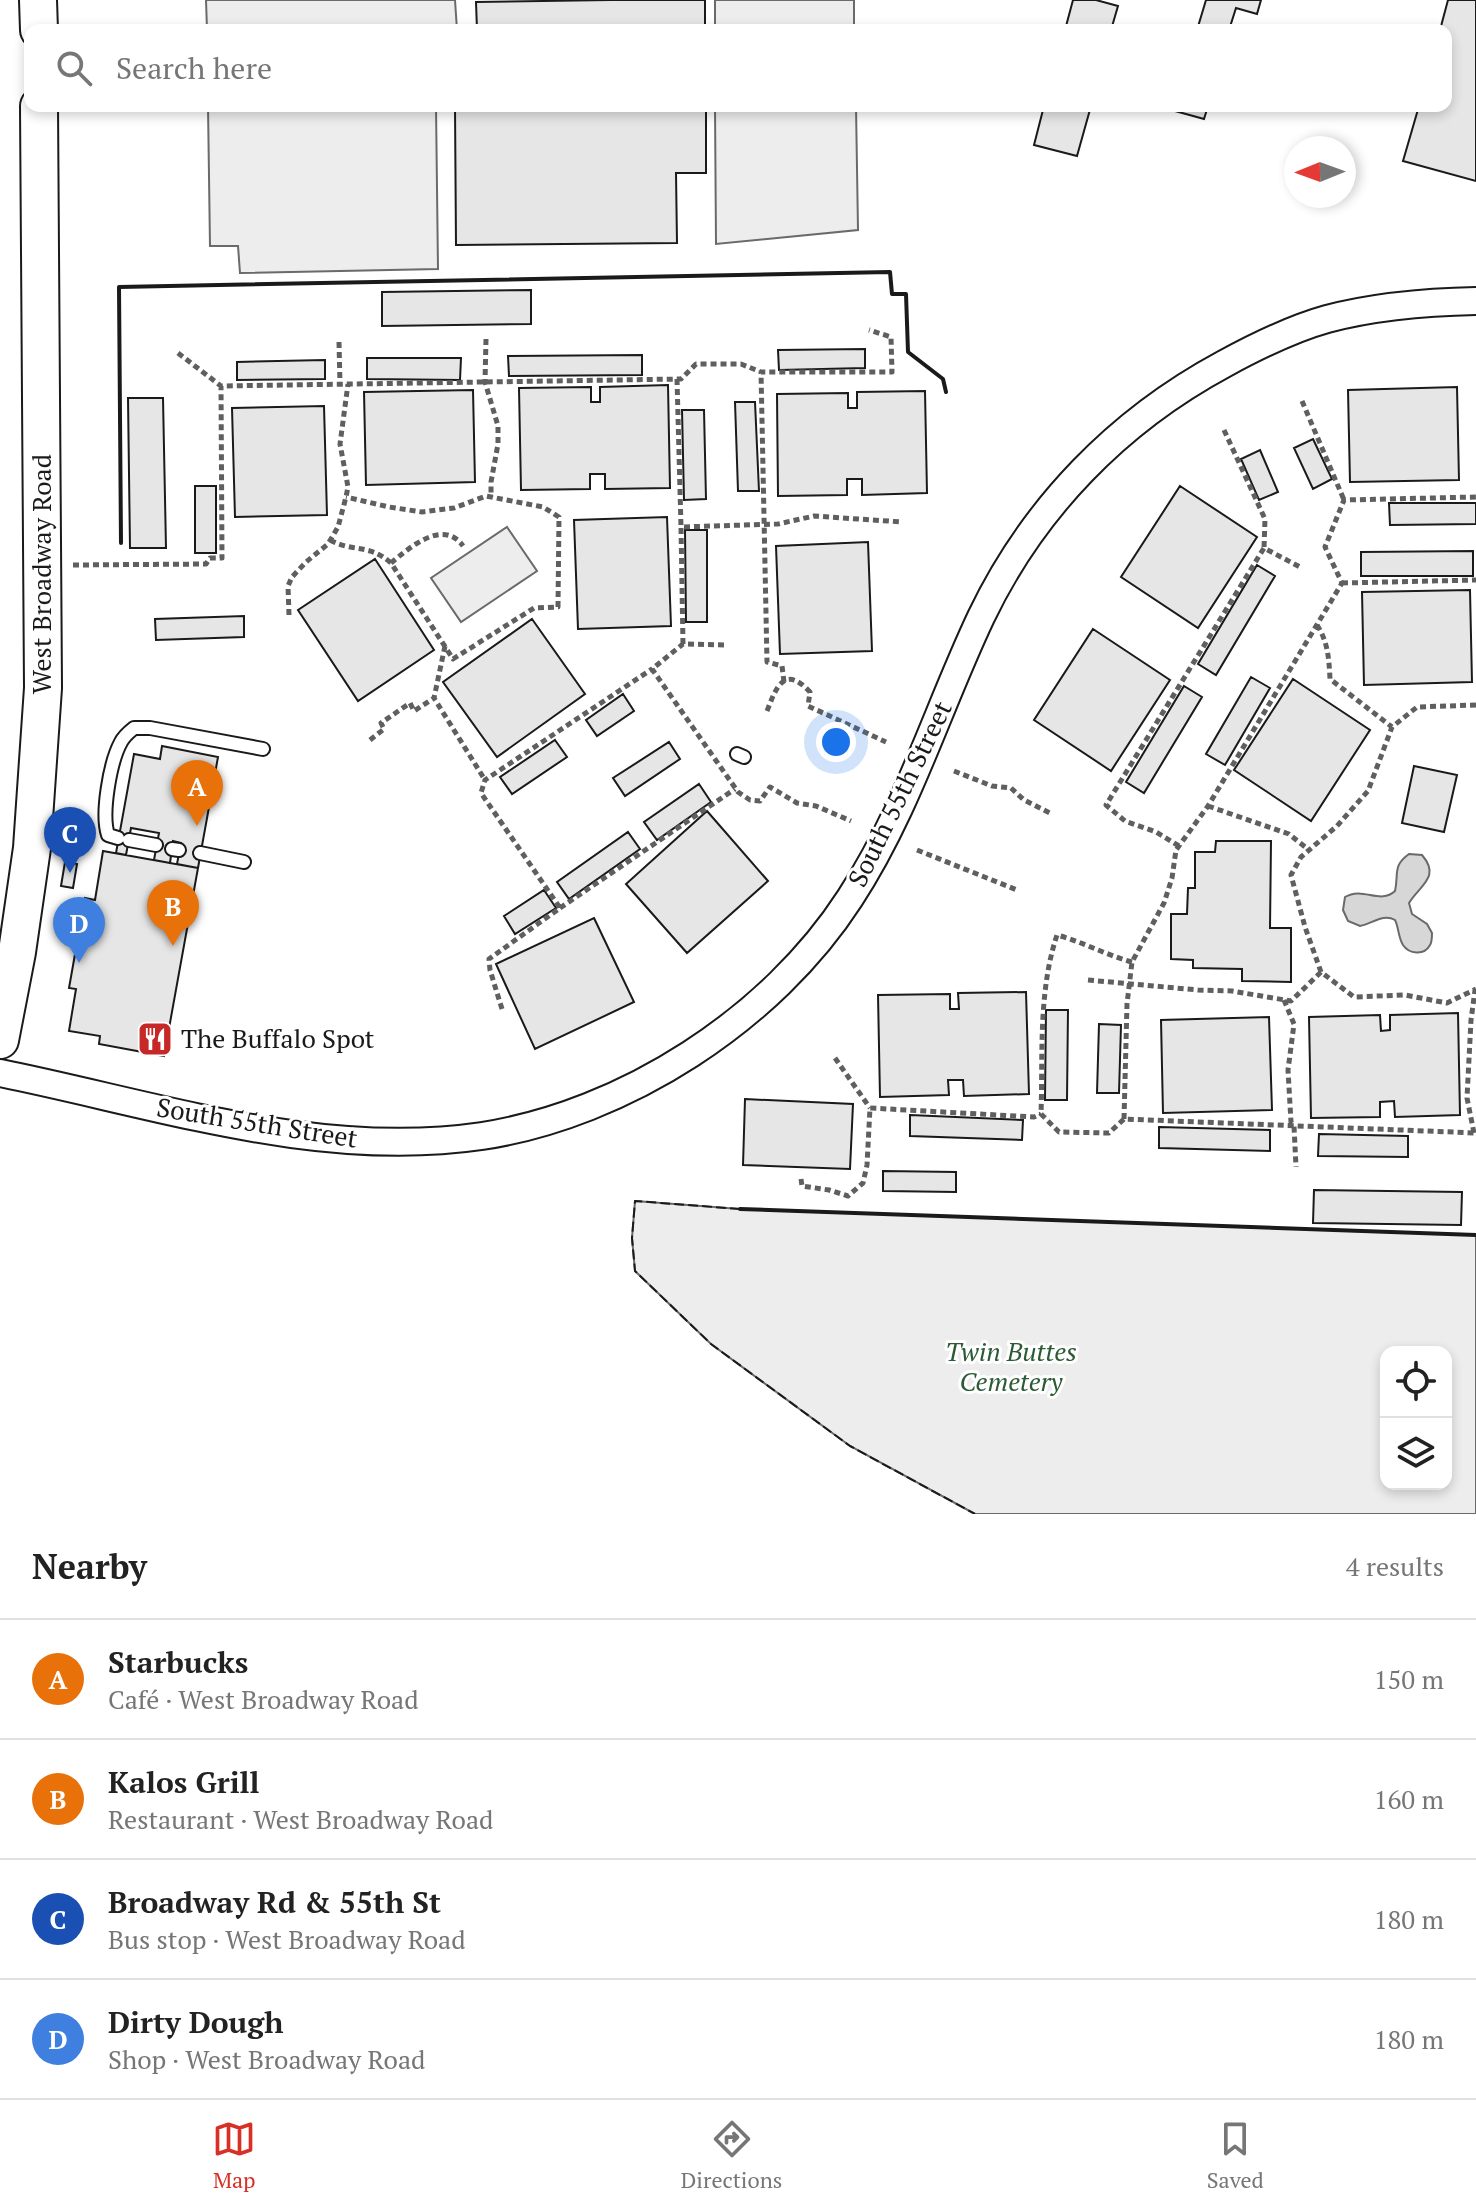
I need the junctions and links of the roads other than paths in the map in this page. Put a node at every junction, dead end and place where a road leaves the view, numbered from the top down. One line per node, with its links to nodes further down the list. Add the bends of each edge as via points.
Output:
1 (38, 0): 2 (main road)
2 (39, 24)
3 (39, 112): 9 (main road, West Broadway Road, via 43,688 32,848)
4 (1476, 301): 10 (street, South 55th Street, via 1385,307 1302,327 1210,371 1102,451 1058,496 1001,581 888,830 850,899 757,1005 636,1085 514,1130 392,1141 248,1127)
5 (263, 749): 6 (lane, via 134,728 115,756 105,826 108,835)
6 (156, 845)
7 (200, 853): 8 (lane)
8 (244, 862)
9 (0, 1040)
10 (0, 1073)

